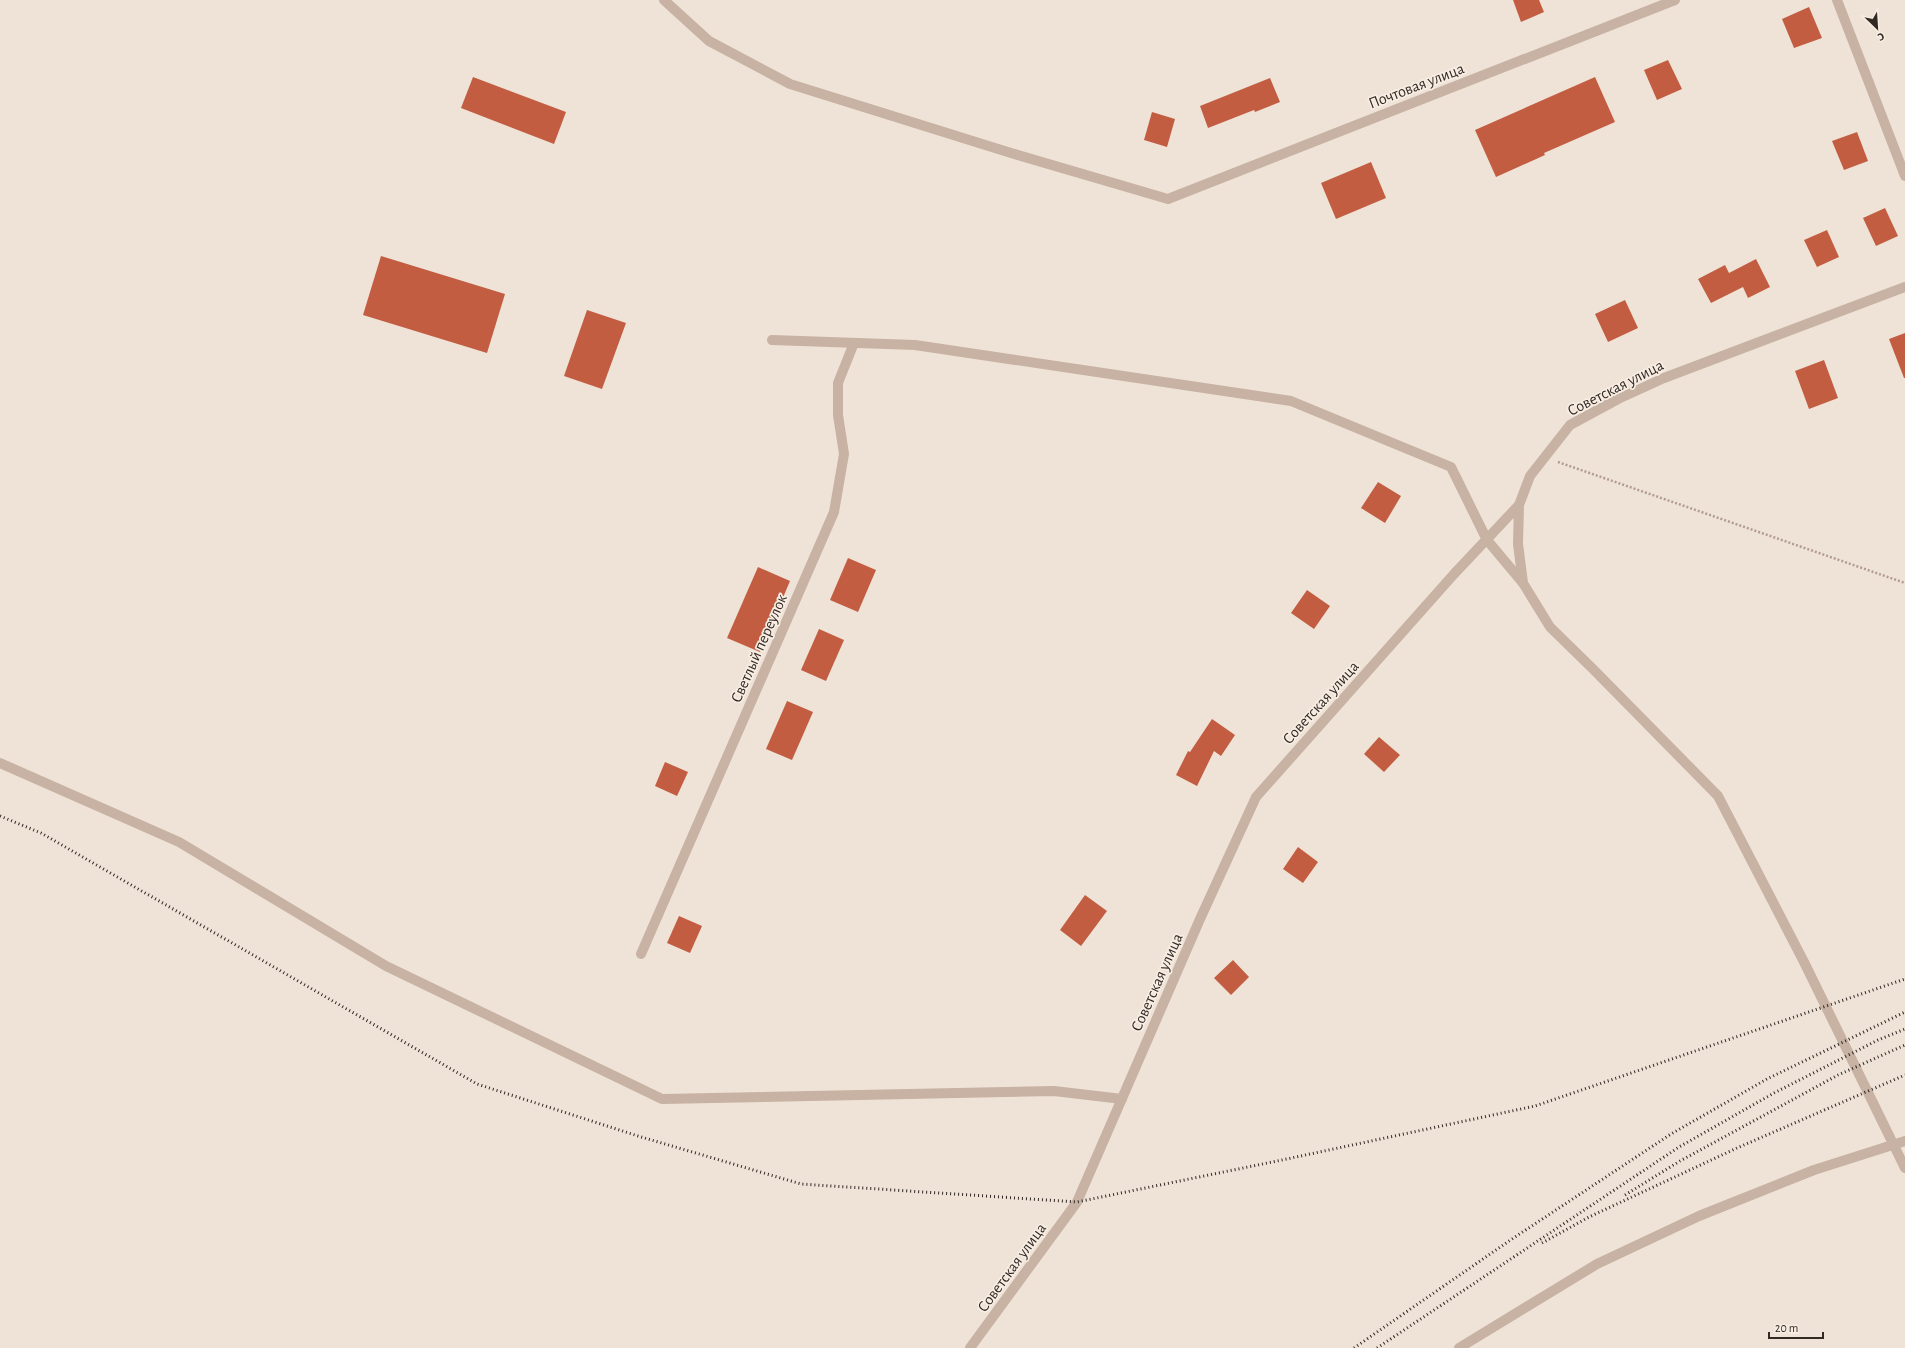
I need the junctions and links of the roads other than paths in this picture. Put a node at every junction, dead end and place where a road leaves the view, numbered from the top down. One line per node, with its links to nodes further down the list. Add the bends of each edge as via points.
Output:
1 (664, 0): 2 (street, Почтовая улица, via 710,41 790,84 1011,153 1168,198)
2 (1675, 0)
3 (1837, 0): 4 (street)
4 (1905, 176)
5 (1905, 287): 8 (street, Советская улица, via 1664,378 1570,425 1530,476)
6 (772, 340): 7 (street)
7 (854, 343): 9 (street, via 915,345 1291,402 1451,467); 12 (street, Светлый переулок, via 838,383 838,415 844,454 834,512)
8 (1519, 505): 9 (street, Советская улица); 10 (street, via 1518,544)
9 (1487, 540): 10 (street); 13 (street, Советская улица, via 1256,797)
10 (1523, 582): 15 (street, via 1550,627 1718,796 1804,962)
11 (0, 763): 13 (street, via 179,842 386,966 662,1099 1054,1091)
12 (641, 954)
13 (1122, 1099): 16 (street, Советская улица, via 1077,1202)
14 (1905, 1141): 17 (street, via 1814,1170 1692,1219 1597,1264)
15 (1905, 1168)
16 (970, 1348)
17 (1459, 1348)

